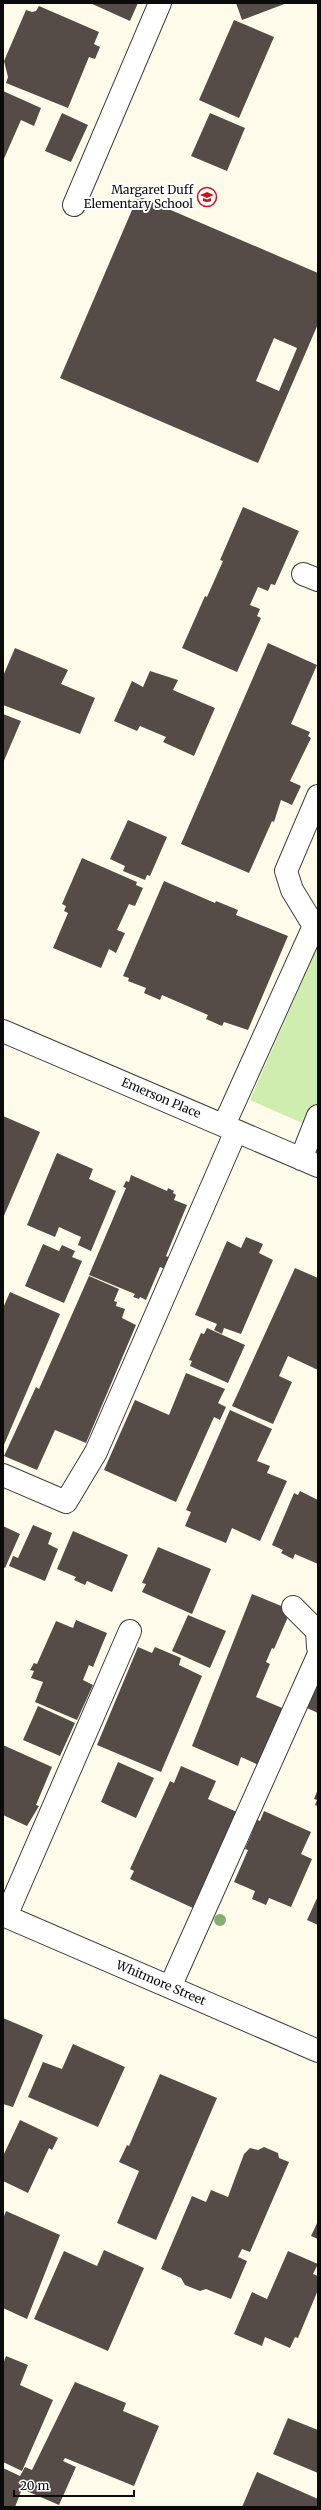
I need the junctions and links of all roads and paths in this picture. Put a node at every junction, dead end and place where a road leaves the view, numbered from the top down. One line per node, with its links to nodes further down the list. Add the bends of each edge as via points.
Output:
1 (160, 3): 2 (street)
2 (74, 205)
3 (318, 796): 6 (street, via 286,871 292,890 314,926)
4 (3, 1031): 6 (street, Emerson Place)
5 (318, 1116): 7 (street)
6 (230, 1128): 7 (street, Emerson Place); 8 (street, via 96,1452 66,1502)
7 (309, 1163)
8 (3, 1475)
9 (293, 1607): 11 (street, via 317,1631)
10 (130, 1631): 13 (street)
11 (318, 1647)
12 (318, 1656): 14 (street)
13 (4, 1916): 14 (street, Whitmore Street)
14 (170, 1987): 15 (street, Whitmore Street)
15 (318, 2051)

